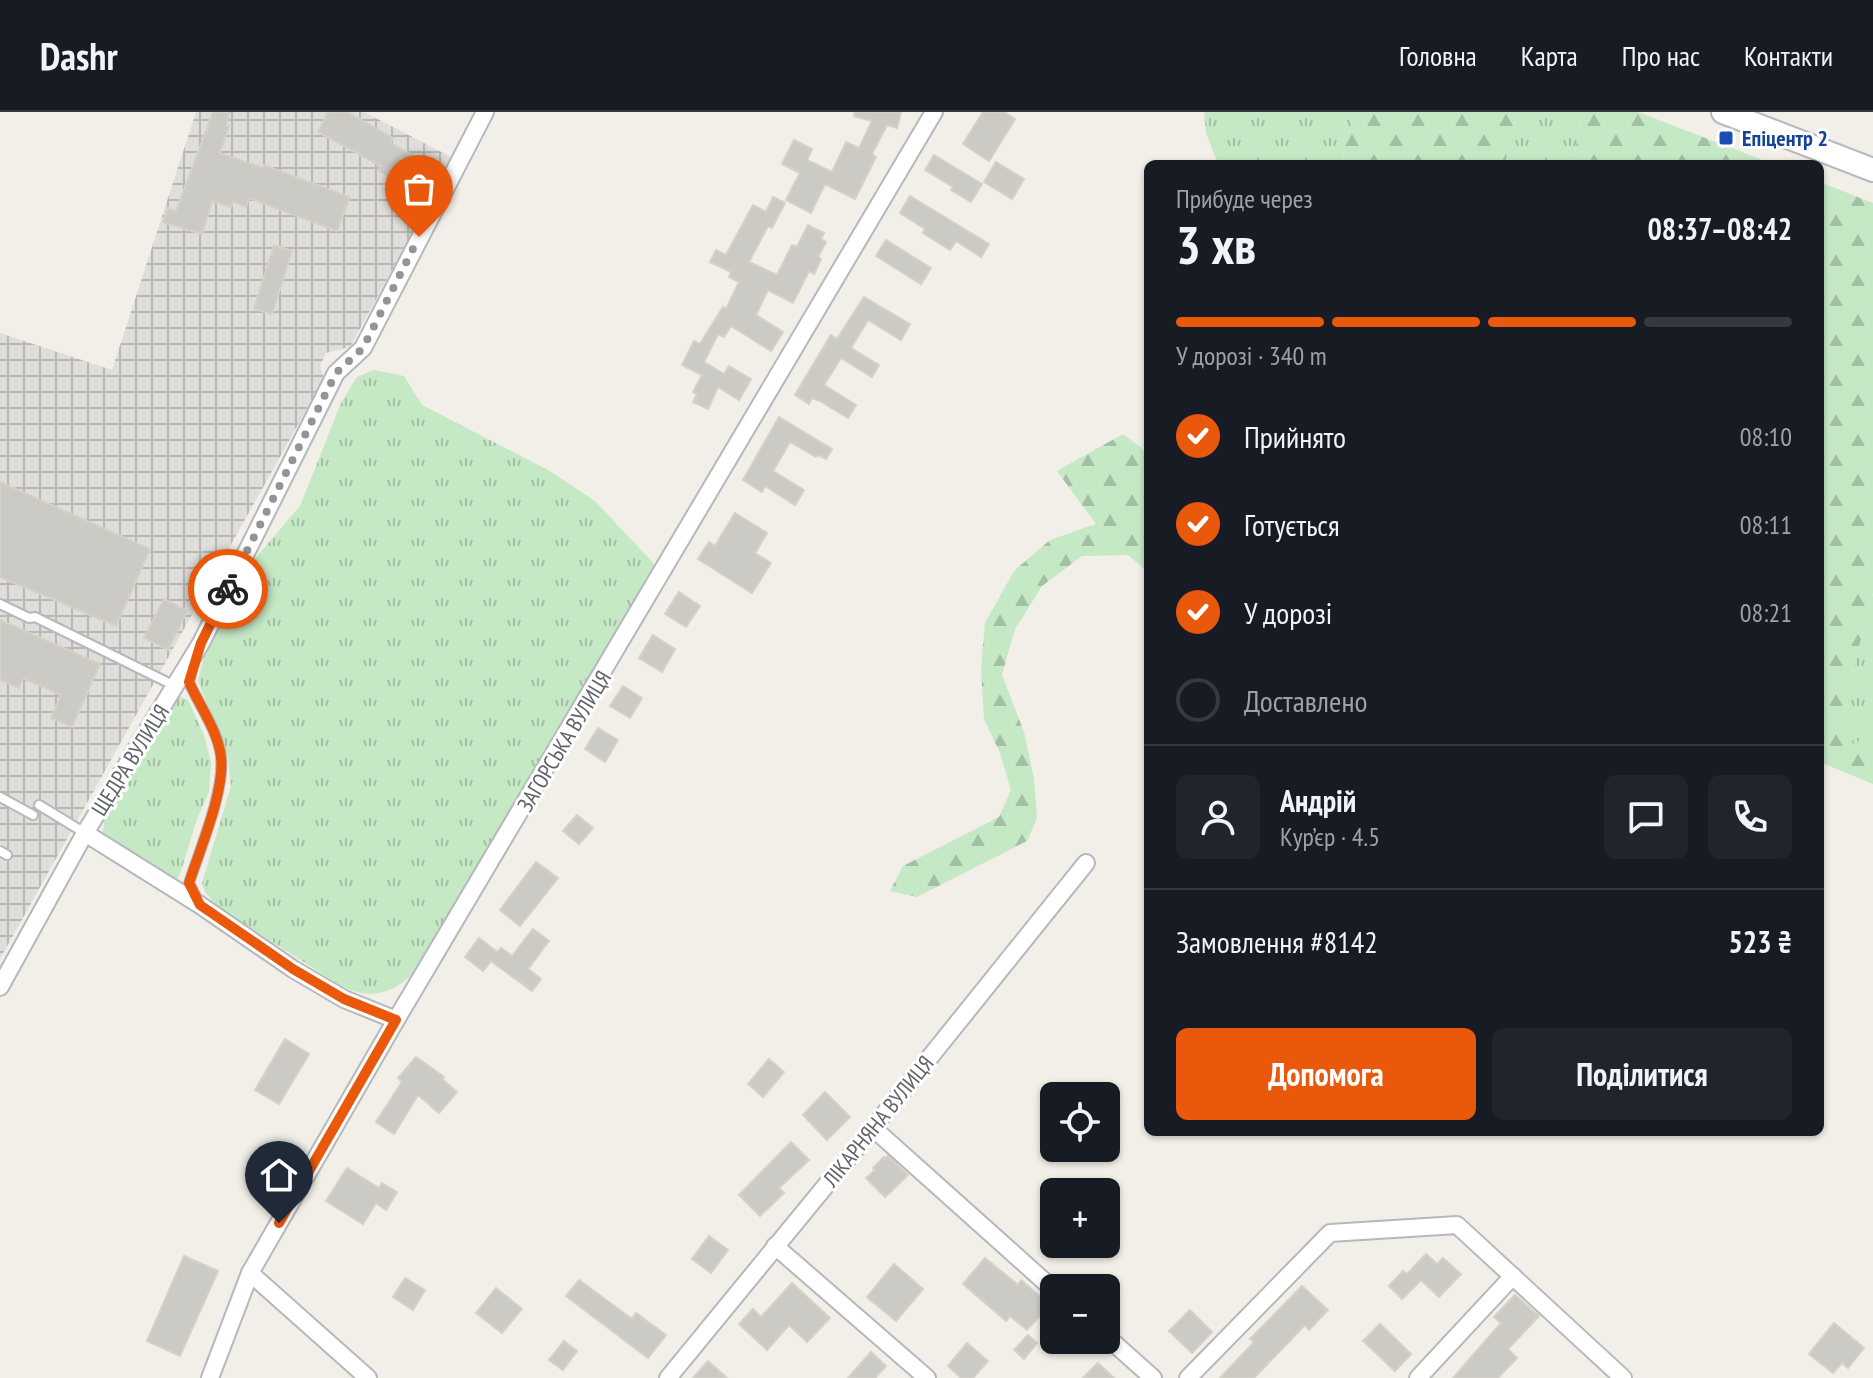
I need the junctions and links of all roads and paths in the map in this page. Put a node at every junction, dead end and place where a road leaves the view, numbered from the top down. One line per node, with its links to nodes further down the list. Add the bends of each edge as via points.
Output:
1 (485, 112): 6 (street, ЩЕДРА ВУЛИЦЯ, via 363,348 336,373)
2 (934, 112): 15 (street, ЗАГОРСЬКА ВУЛИЦЯ)
3 (1723, 112): 4 (street)
4 (1873, 170)
5 (0, 604): 7 (lane)
6 (201, 643): 7 (street, ЩЕДРА ВУЛИЦЯ); 13 (lane, via 189,682 221,756 220,781 189,883)
7 (175, 686): 11 (street, ЩЕДРА ВУЛИЦЯ)
8 (0, 797): 10 (lane)
9 (39, 805): 11 (lane)
10 (33, 815)
11 (85, 833): 13 (street); 14 (street, ЩЕДРА ВУЛИЦЯ)
12 (1086, 863): 16 (street, ЛІКАРНЯНА ВУЛИЦЯ)
13 (200, 905): 15 (street, via 344,999)
14 (0, 987)
15 (396, 1020): 18 (street, ЗАГОРСЬКА ВУЛИЦЯ)
16 (873, 1128): 17 (street, ЛІКАРНЯНА ВУЛИЦЯ); 20 (street)
17 (775, 1246): 24 (street, ЛІКАРНЯНА ВУЛИЦЯ); 25 (street)
18 (250, 1273): 22 (street, ЗАГОРСЬКА ВУЛИЦЯ); 23 (street)
19 (1513, 1276): 27 (street, via 1457,1225 1330,1233); 28 (street); 29 (street)
20 (1040, 1277)
21 (1120, 1349): 26 (street)
22 (210, 1378)
23 (368, 1378)
24 (668, 1378)
25 (927, 1378)
26 (1153, 1378)
27 (1188, 1378)
28 (1418, 1378)
29 (1623, 1378)

